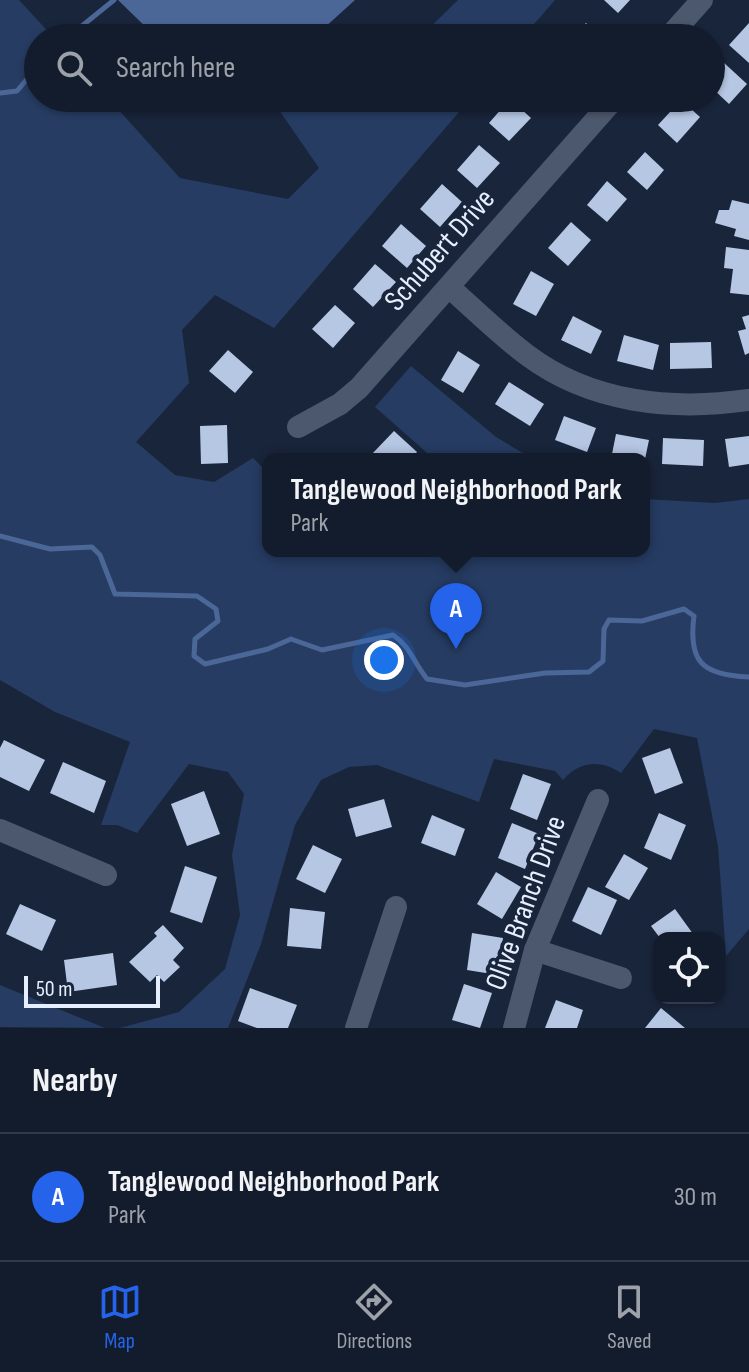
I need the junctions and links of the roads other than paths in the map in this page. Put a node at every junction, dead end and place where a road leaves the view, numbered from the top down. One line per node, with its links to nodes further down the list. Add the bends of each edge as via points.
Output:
1 (702, 0): 2 (street)
2 (681, 24)
3 (603, 112): 4 (street, Schubert Drive)
4 (449, 287): 5 (street, via 528,356 599,392 647,403 707,406); 6 (street, Schubert Drive, via 359,388)
5 (749, 400)
6 (298, 427)
7 (598, 800): 11 (street, Olive Branch Drive)
8 (0, 830): 9 (street)
9 (106, 875)
10 (396, 907): 13 (street)
11 (535, 950): 12 (street); 14 (street, Olive Branch Drive)
12 (621, 978)
13 (356, 1028)
14 (514, 1028)

